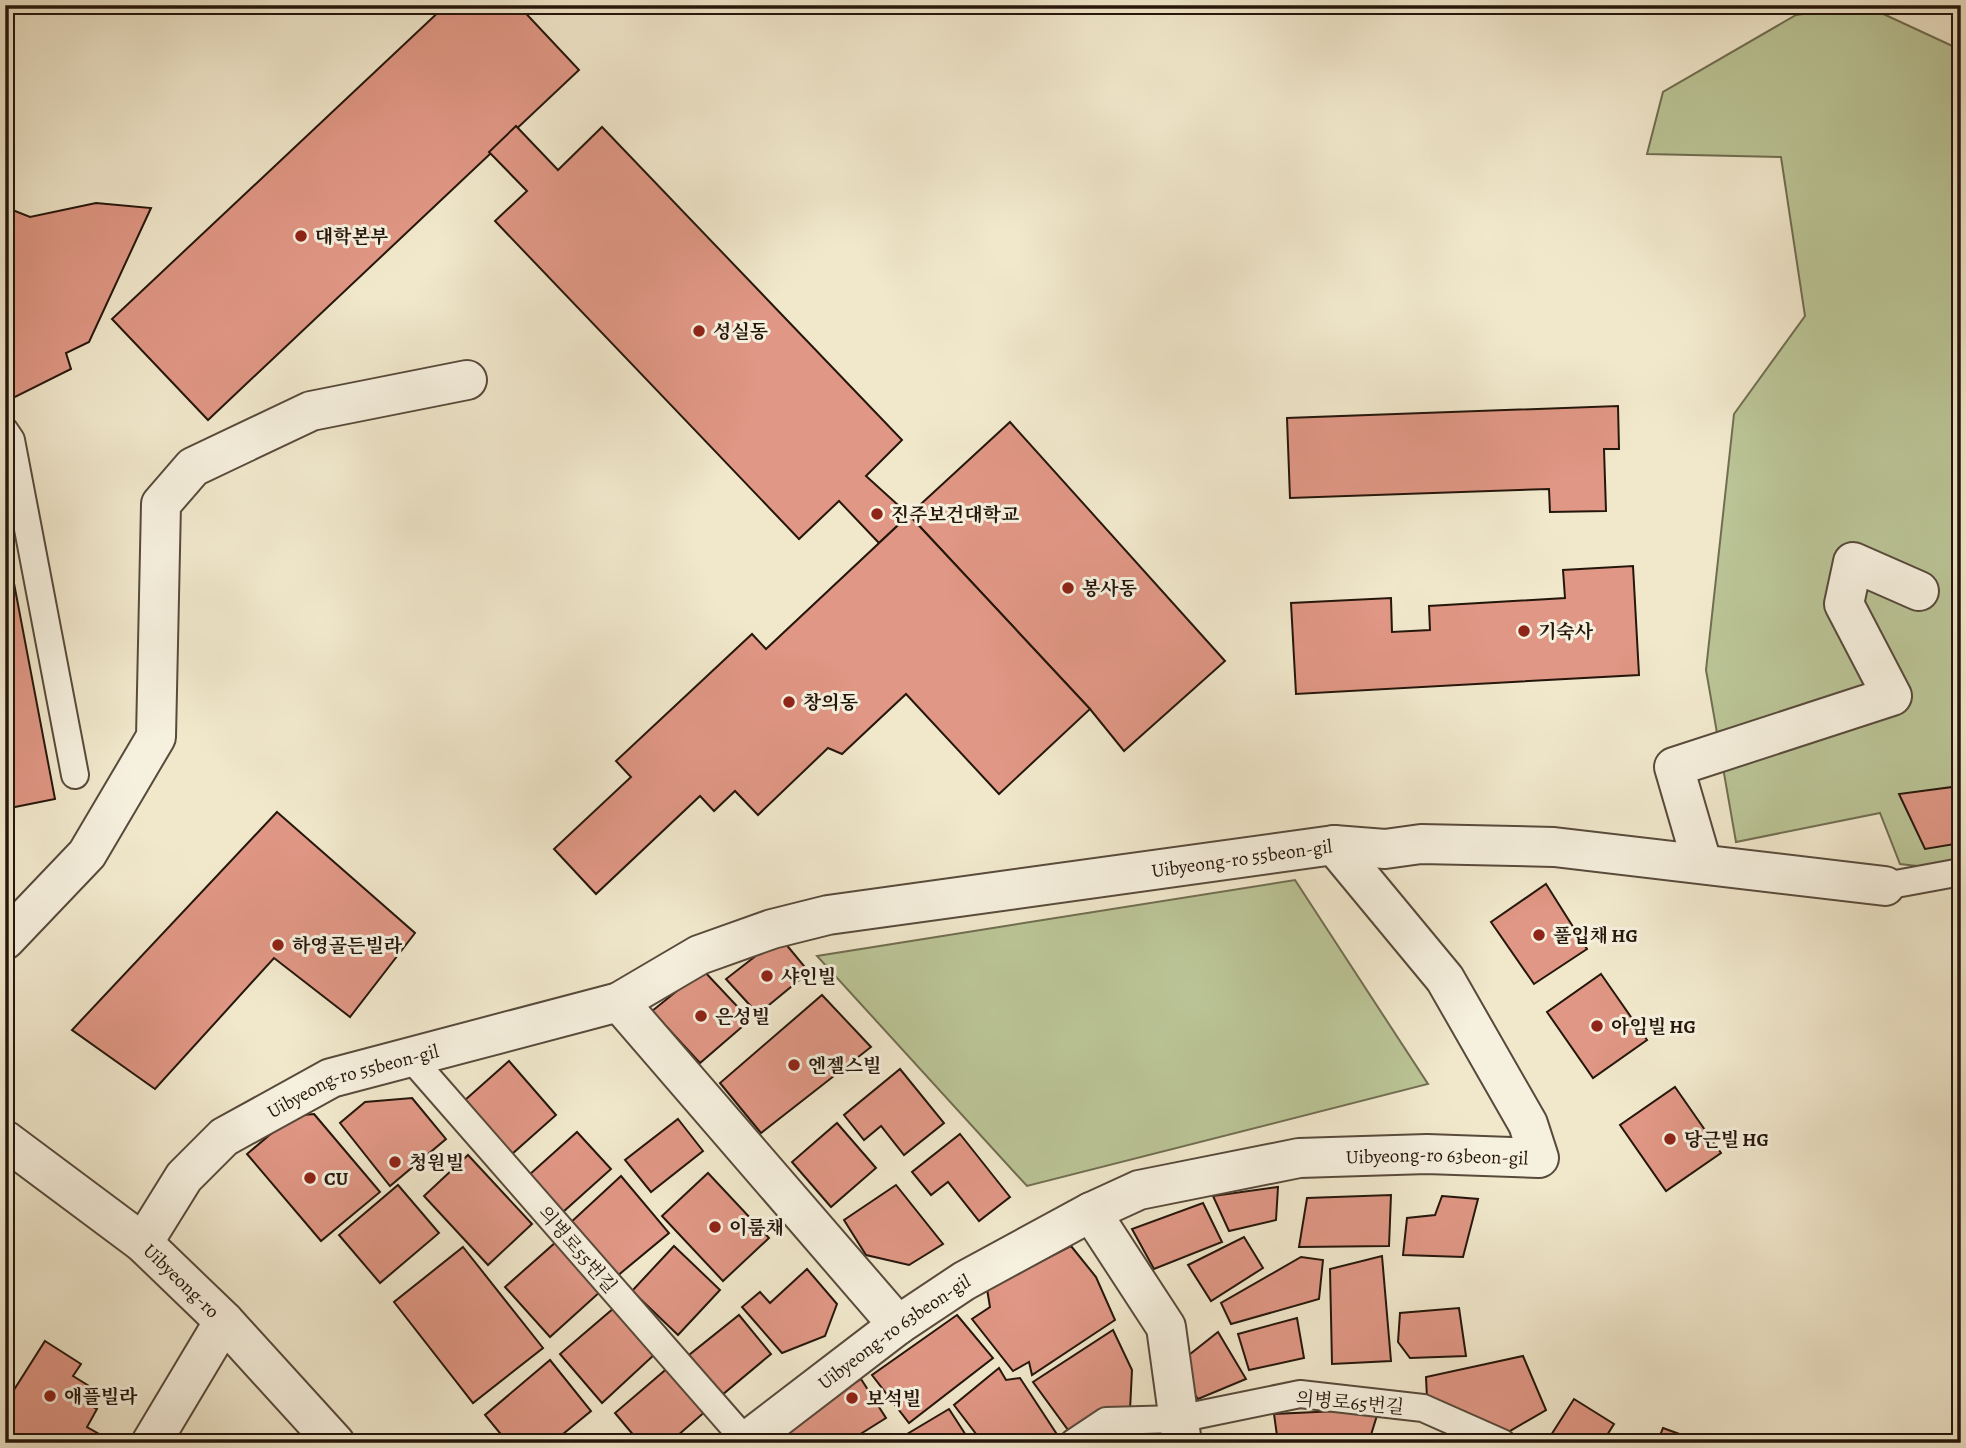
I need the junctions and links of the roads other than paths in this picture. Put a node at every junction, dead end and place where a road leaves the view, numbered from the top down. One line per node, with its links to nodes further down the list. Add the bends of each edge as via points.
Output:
1 (467, 380): 9 (street, via 311,411 193,467 161,504 156,737 87,854)
2 (5, 431): 4 (lane, via 11,440)
3 (1919, 591): 6 (street, via 1853,562 1843,604 1892,696 1675,767)
4 (75, 775)
5 (1334, 845): 6 (street, Uibyeong-ro 55beon-gil, via 1385,849 1422,844 1555,847); 10 (street, Uibyeong-ro 55beon-gil, via 828,915 699,955); 13 (street, Uibyeong-ro 63beon-gil, via 1445,979 1528,1124 1539,1158 1427,1154 1299,1158 1139,1190)
6 (1702, 863): 8 (street, Uibyeong-ro 55beon-gil)
7 (1961, 872): 8 (lane)
8 (1885, 886)
9 (7, 932)
10 (619, 1002): 11 (street, Uibyeong-ro 55beon-gil); 16 (street)
11 (410, 1057): 14 (street, Uibyeong-ro 55beon-gil, via 331,1077 224,1137 184,1177); 18 (lane, 의병로55번길)
12 (5, 1140): 14 (street, Uibyeong-ro)
13 (1091, 1212): 16 (street, Uibyeong-ro 63beon-gil, via 964,1281); 17 (street, via 1166,1327)
14 (143, 1243): 15 (street, Uibyeong-ro)
15 (224, 1321): 19 (street); 20 (street, Uibyeong-ro)
16 (898, 1325): 18 (street, Uibyeong-ro 63beon-gil)
17 (1180, 1431): 21 (lane, 의병로65번길, via 1105,1421); 22 (lane, 의병로65번길, via 1300,1394 1423,1408)
18 (745, 1442)
19 (151, 1443)
20 (335, 1443)
21 (1073, 1443)
22 (1502, 1443)

